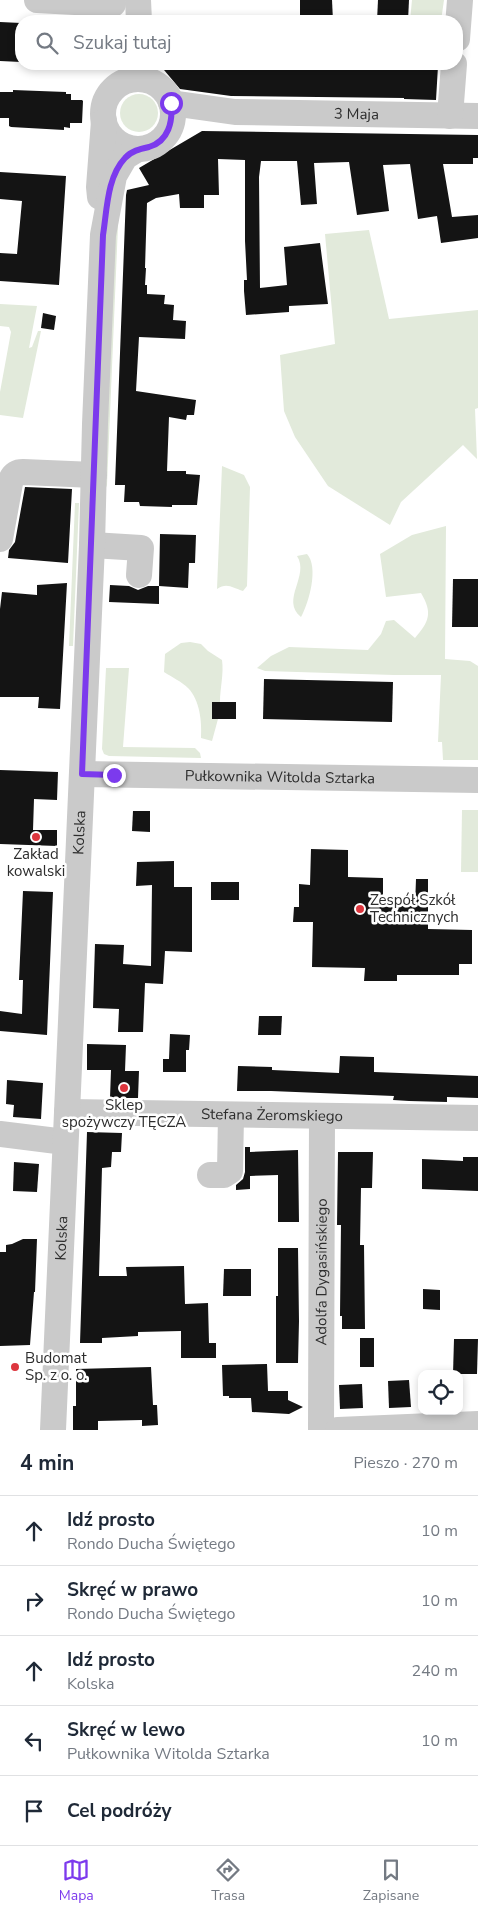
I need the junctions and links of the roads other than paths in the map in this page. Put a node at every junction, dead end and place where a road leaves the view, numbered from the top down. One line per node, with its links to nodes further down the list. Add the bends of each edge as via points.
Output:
1 (37, 0): 4 (street)
2 (138, 0): 5 (street)
3 (460, 0): 6 (street)
4 (112, 8)
5 (139, 15)
6 (459, 15)
7 (109, 70): 12 (street, Kolska)
8 (454, 70): 13 (street)
9 (145, 72): 10 (street, via 162,88); 12 (street, via 137,79 120,84 108,96)
10 (171, 103): 11 (street, 3 Maja); 15 (street, via 173,117)
11 (235, 112): 13 (street, 3 Maja); 15 (street, 3 Maja)
12 (104, 113): 16 (street, via 110,136 122,145); 17 (street, Kolska, via 98,187)
13 (450, 116): 14 (street, 3 Maja)
14 (478, 116)
15 (169, 130): 16 (street, via 161,140)
16 (138, 149): 17 (street, Kolska, via 125,157 114,176)
17 (103, 235): 18 (street, Kolska)
18 (94, 474): 19 (street, via 16,473 10,483); 20 (street, Kolska)
19 (0, 538)
20 (92, 545): 21 (street, via 141,548); 22 (street, Kolska)
21 (140, 575)
22 (82, 774): 23 (street, Pułkownika Witolda Sztarka); 24 (street, Kolska)
23 (478, 780)
24 (67, 1112): 25 (street, Stefana Żeromskiego); 29 (street, Kolska)
25 (231, 1115): 26 (street, Stefana Żeromskiego); 30 (street, via 230,1171 224,1175)
26 (322, 1116): 27 (street, Stefana Żeromskiego); 33 (street, Adolfa Dygasińskiego)
27 (478, 1118)
28 (0, 1134): 29 (street)
29 (65, 1142): 32 (street, Kolska)
30 (210, 1175)
31 (461, 1427): 34 (street)
32 (53, 1430)
33 (321, 1430)
34 (338, 1430)

